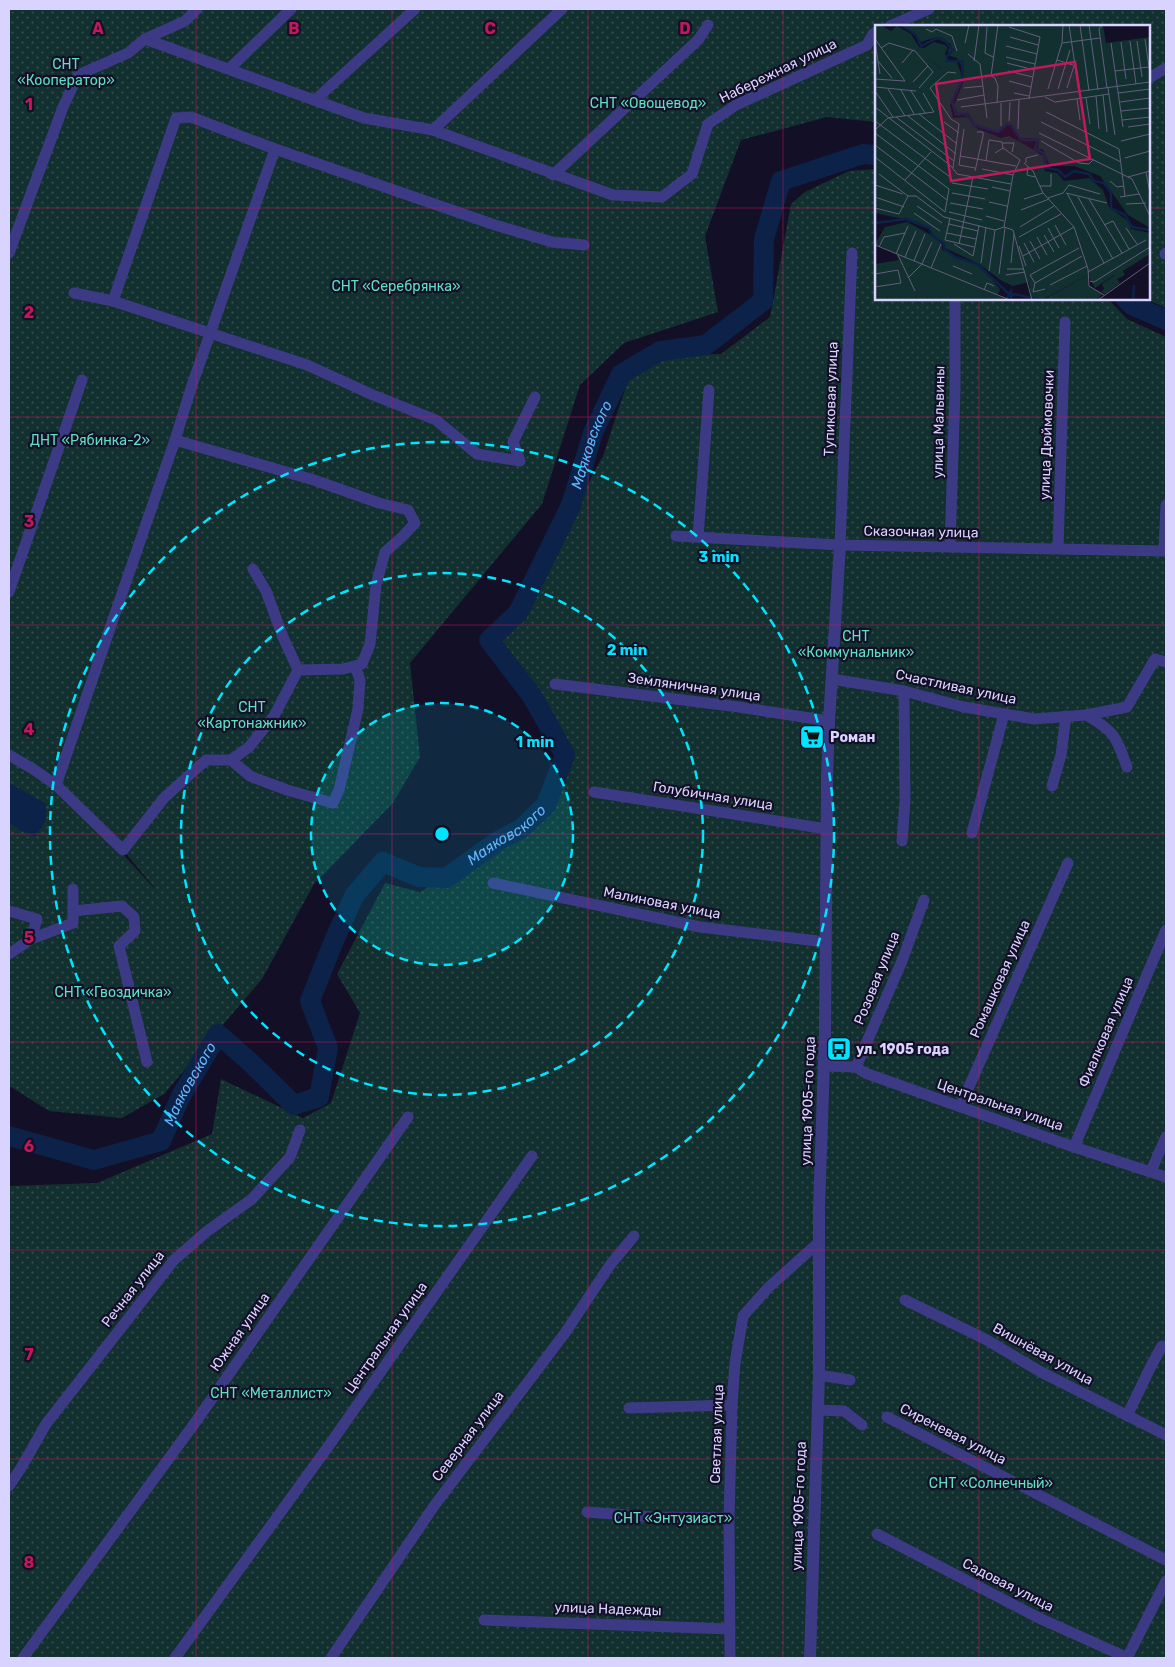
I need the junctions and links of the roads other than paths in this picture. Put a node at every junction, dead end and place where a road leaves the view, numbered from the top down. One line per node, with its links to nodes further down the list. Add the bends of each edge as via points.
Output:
1 (197, 9): 9 (street, via 185,21)
2 (291, 9): 11 (street)
3 (415, 9): 13 (street)
4 (562, 9): 14 (street)
5 (929, 9): 7 (street)
6 (708, 25): 16 (street, via 698,40)
7 (892, 25)
8 (875, 33): 16 (street, Набережная улица, via 868,45 736,105 708,124 692,174 662,197 613,196)
9 (145, 39): 11 (street); 18 (street, via 128,54 78,75)
10 (1166, 68): 12 (street)
11 (229, 69): 13 (street)
12 (1150, 77)
13 (315, 100): 14 (street, via 364,118)
14 (433, 130): 16 (street)
15 (275, 149): 17 (street, via 492,224 552,242); 22 (street, via 191,117 176,118); 24 (street)
16 (553, 175)
17 (584, 245)
18 (9, 253)
19 (852, 253): 32 (street, Тупиковая улица)
20 (74, 293): 22 (street)
21 (955, 300): 33 (street, улица Мальвины)
22 (112, 301): 24 (street)
23 (1065, 322): 34 (street, улица Дюймовочки)
24 (211, 333): 27 (street, via 307,365 436,420 477,454 520,462 513,442); 28 (street)
25 (82, 380): 37 (street)
26 (709, 390): 31 (street)
27 (535, 397)
28 (175, 440): 39 (street, via 408,510 415,523 385,552 376,585 370,644 362,664); 51 (street)
29 (1166, 505): 35 (street)
30 (676, 536): 31 (street, Сказочная улица)
31 (698, 537): 32 (street, Сказочная улица)
32 (840, 545): 33 (street, Сказочная улица); 41 (street, улица 1905-го года)
33 (950, 546): 34 (street, Сказочная улица)
34 (1058, 548): 35 (street, Сказочная улица)
35 (1165, 551)
36 (253, 569): 40 (street, via 266,591)
37 (9, 592)
38 (1166, 662): 45 (street, Счастливая улица, via 1155,659 1127,707)
39 (354, 666): 40 (street); 49 (street, via 360,680 358,710 333,803 250,776)
40 (298, 670): 49 (street, via 274,716 248,747)
41 (832, 679): 43 (street, Счастливая улица); 47 (street, улица 1905-го года)
42 (556, 684): 47 (street, Земляничная улица)
43 (904, 691): 44 (street, Счастливая улица); 56 (street)
44 (1004, 714): 46 (street, Счастливая улица, via 1034,719); 55 (street)
45 (1086, 715): 46 (street, Счастливая улица); 50 (street, via 1117,738)
46 (1066, 716): 52 (street, via 1061,755)
47 (829, 721): 54 (street, улица 1905-го года)
48 (9, 755): 51 (street)
49 (231, 760): 51 (street, via 206,760 164,798 123,850)
50 (1126, 767)
51 (56, 785)
52 (1052, 786)
53 (594, 792): 54 (street, Голубичная улица)
54 (827, 829): 65 (street, улица 1905-го года)
55 (972, 833)
56 (902, 841)
57 (1068, 863): 70 (street, Ромашковая улица)
58 (493, 883): 65 (street, Малиновая улица, via 700,927)
59 (73, 890): 62 (street)
60 (924, 900): 69 (street, Розовая улица, via 902,961)
61 (9, 910): 64 (street, via 37,919)
62 (73, 911): 64 (street, via 73,923); 67 (street, via 122,906 134,917 135,931 120,946)
63 (1166, 930): 74 (street, Фиалковая улица)
64 (31, 939): 66 (street)
65 (826, 942): 68 (street, улица 1905-го года)
66 (9, 954)
67 (147, 1062)
68 (825, 1066): 69 (street, Центральная улица); 79 (street, улица 1905-го года)
69 (856, 1067): 70 (street, Центральная улица)
70 (960, 1107): 74 (street, Центральная улица)
71 (408, 1117): 99 (street, Южная улица, via 197,1420)
72 (300, 1130): 91 (street, Речная улица, via 290,1157 252,1199 174,1260 46,1424)
73 (1166, 1136): 76 (street)
74 (1074, 1147): 76 (street, Центральная улица)
75 (532, 1156): 100 (street, Центральная улица, via 330,1444)
76 (1151, 1171): 77 (street, Центральная улица)
77 (1166, 1177)
78 (634, 1236): 101 (street, Северная улица, via 610,1265 565,1334 434,1506)
79 (818, 1243): 82 (street, улица 1905-го года); 84 (street, Светлая улица, via 742,1316)
80 (905, 1300): 87 (street, Вишнёвая улица)
81 (1162, 1346): 87 (street)
82 (819, 1375): 83 (street); 86 (street, улица 1905-го года)
83 (850, 1380)
84 (732, 1405): 85 (street); 93 (street, Светлая улица)
85 (629, 1408)
86 (817, 1410): 89 (street, via 844,1412); 103 (street, улица 1905-го года)
87 (1127, 1416): 90 (street, Вишнёвая улица)
88 (887, 1417): 95 (street, Сиреневая улица)
89 (862, 1425)
90 (1166, 1435)
91 (9, 1486)
92 (587, 1512): 93 (street)
93 (729, 1518): 98 (street, Светлая улица)
94 (877, 1534): 104 (street, Садовая улица, via 1039,1618)
95 (1166, 1560)
96 (1166, 1580): 104 (street)
97 (484, 1620): 98 (street, улица Надежды)
98 (730, 1629): 102 (street, Светлая улица)
99 (24, 1658)
100 (174, 1658)
101 (331, 1658)
102 (730, 1658)
103 (810, 1658)
104 (1128, 1658)

